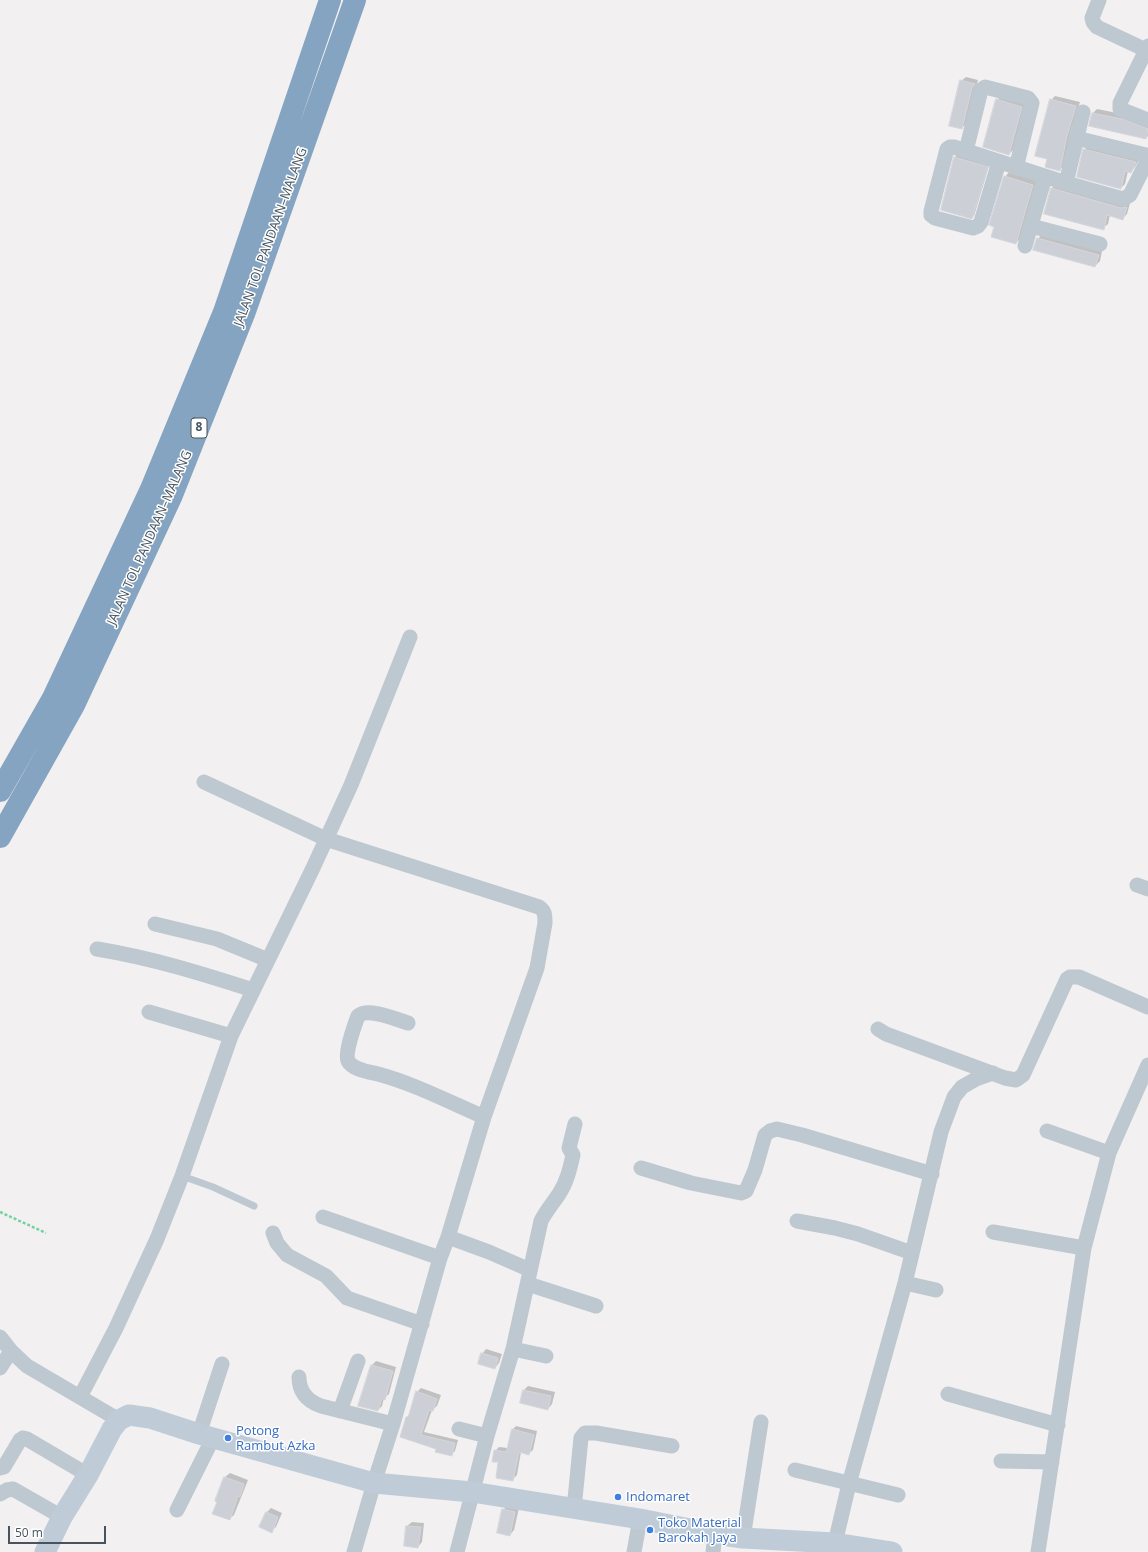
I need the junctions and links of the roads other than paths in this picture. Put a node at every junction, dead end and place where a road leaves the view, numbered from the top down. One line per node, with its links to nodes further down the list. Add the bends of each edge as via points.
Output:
1 (330, 0): 19 (highway, JALAN TOL PANDAAN–MALANG / 8, via 224,312 151,489 53,698)
2 (355, 0): 20 (highway, JALAN TOL PANDAAN–MALANG / 8, via 244,314 172,495 74,705)
3 (1099, 0): 4 (street, via 1092,18 1093,22)
4 (1147, 49): 6 (street, via 1120,103 1120,109)
5 (1083, 112): 7 (street)
6 (1148, 120)
7 (1076, 138): 9 (street, via 1146,155); 13 (street)
8 (966, 151): 10 (street); 10 (street, via 950,147 947,149 930,211 935,218 973,228 978,226); 11 (street, via 982,90 985,87 1028,98 1032,103)
9 (1148, 158): 13 (street, via 1130,195 1123,199)
10 (999, 162): 11 (street)
11 (1016, 168): 12 (street)
12 (1045, 177): 13 (street); 14 (street)
13 (1066, 183)
14 (1031, 226): 15 (street); 16 (street)
15 (1100, 244)
16 (1025, 246)
17 (410, 637): 21 (street, via 351,785)
18 (204, 782): 21 (street)
19 (0, 791)
20 (0, 837)
21 (326, 839): 24 (street); 33 (street, via 513,898 544,911 546,923 537,968)
22 (154, 924): 24 (street, via 216,940)
23 (97, 950): 25 (street, via 177,966)
24 (268, 960): 25 (street)
25 (253, 990): 30 (street)
26 (1148, 1007): 32 (street, via 1079,977 1070,977 1023,1075 1016,1080)
27 (149, 1012): 30 (street)
28 (408, 1023): 33 (street, via 371,1012 360,1014 346,1058 350,1064 362,1070 397,1079)
29 (878, 1029): 32 (street)
30 (231, 1036): 39 (street)
31 (1148, 1065): 36 (street)
32 (993, 1073): 38 (street, via 962,1087 954,1097 941,1132)
33 (484, 1117): 45 (street)
34 (575, 1124): 49 (street, via 569,1148 573,1155 567,1178 541,1221)
35 (1047, 1131): 36 (street)
36 (1109, 1153): 46 (street)
37 (641, 1168): 38 (street, via 691,1183 741,1193 746,1191 752,1177 765,1135 777,1129)
38 (932, 1174): 47 (street)
39 (182, 1176): 40 (lane); 63 (street, via 148,1260)
40 (254, 1206)
41 (323, 1217): 48 (street)
42 (797, 1222): 47 (street, via 858,1234)
43 (993, 1232): 46 (street)
44 (273, 1233): 53 (street, via 277,1243 288,1255 326,1276 346,1298)
45 (448, 1236): 48 (street); 49 (street, via 489,1252)
46 (1084, 1248): 68 (street)
47 (912, 1253): 50 (street)
48 (440, 1258): 53 (street)
49 (529, 1277): 52 (street); 55 (street)
50 (905, 1283): 51 (street); 79 (street)
51 (936, 1290)
52 (596, 1306)
53 (422, 1324): 67 (street)
54 (0, 1337): 56 (street)
55 (513, 1349): 57 (street); 71 (street)
56 (11, 1351): 60 (street); 63 (street, via 27,1366)
57 (546, 1356)
58 (358, 1361): 64 (street)
59 (222, 1364): 70 (street)
60 (0, 1368)
61 (299, 1377): 64 (street, via 299,1386 312,1402)
62 (948, 1394): 68 (street)
63 (80, 1397): 65 (street)
64 (340, 1411): 67 (street)
65 (119, 1420): 70 (street, via 129,1415 150,1418); 77 (street)
66 (761, 1422): 87 (street)
67 (393, 1424): 78 (street)
68 (1058, 1425): 74 (street)
69 (459, 1429): 71 (street)
70 (206, 1436): 78 (street); 84 (street)
71 (487, 1436): 81 (street)
72 (672, 1446): 83 (street, via 585,1433 581,1438)
73 (1001, 1461): 74 (street)
74 (1052, 1462): 91 (street)
75 (2, 1468): 77 (street, via 20,1440 27,1438); 80 (street, via 9,1478)
76 (795, 1470): 79 (street)
77 (88, 1475): 85 (street)
78 (374, 1483): 81 (street); 92 (street)
79 (849, 1484): 82 (street); 89 (street)
80 (4, 1492): 85 (street, via 13,1489)
81 (472, 1492): 83 (street); 93 (street)
82 (898, 1495)
83 (574, 1508): 86 (street)
84 (177, 1510)
85 (56, 1514): 90 (street)
86 (640, 1519): 88 (street); 94 (street)
87 (743, 1538): 88 (street); 89 (street)
88 (714, 1543)
89 (835, 1543): 95 (street)
90 (48, 1547)
91 (1039, 1550)
92 (354, 1552)
93 (457, 1552)
94 (634, 1552)
95 (892, 1552)

